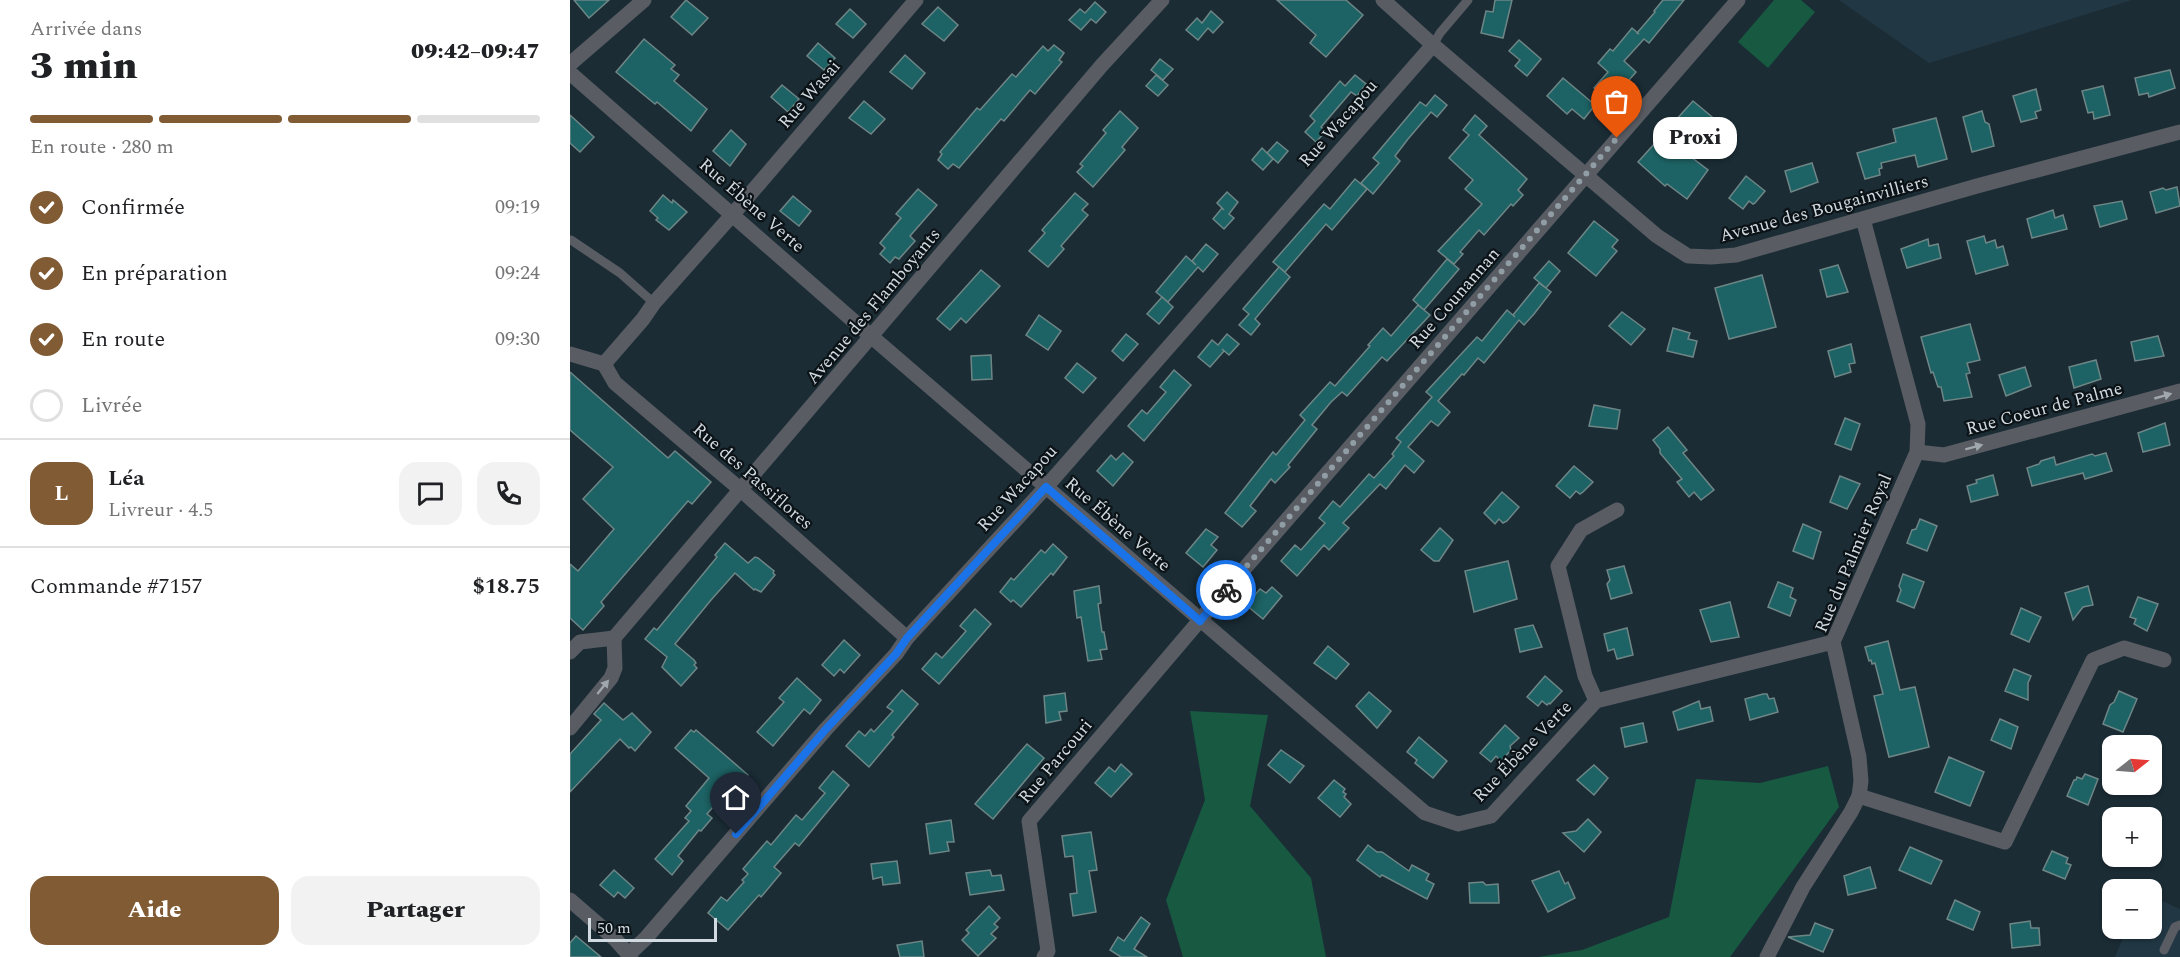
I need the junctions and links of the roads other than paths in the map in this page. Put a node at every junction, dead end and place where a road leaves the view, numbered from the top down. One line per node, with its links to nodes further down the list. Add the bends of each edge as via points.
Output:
1 (644, 0): 8 (street)
2 (916, 0): 12 (street, Rue Wasai)
3 (1162, 0): 16 (street, Avenue des Flamboyants)
4 (1383, 0): 7 (street, Avenue des Bougainvilliers)
5 (1468, 0): 7 (lane)
6 (1738, 0): 11 (street, Rue Counannan)
7 (1433, 45): 11 (street, Avenue des Bougainvilliers); 21 (street, Rue Wacapou)
8 (570, 64)
9 (570, 73): 12 (street, Rue Ébène Verte)
10 (2180, 132): 13 (street, Avenue des Bougainvilliers)
11 (1586, 174): 13 (street, Avenue des Bougainvilliers, via 1658,236 1688,256 1736,255); 24 (street, Rue Counannan)
12 (733, 214): 15 (street, Rue Wasai); 16 (street, Rue Ébène Verte)
13 (1863, 219): 20 (street, Rue du Palmier Royal, via 1917,424)
14 (571, 240): 15 (lane, via 620,273)
15 (654, 303): 18 (street, Rue Wasai)
16 (872, 336): 21 (street, Rue Ébène Verte); 22 (street, Avenue des Flamboyants)
17 (570, 354): 18 (street)
18 (604, 364): 22 (street, Rue des Passiflores, via 615,383)
19 (2180, 391): 20 (street, Rue Coeur de Palme, one-way to 19, via 1944,455)
20 (1917, 452): 27 (street, Rue du Palmier Royal)
21 (1046, 487): 24 (street, Rue Ébène Verte); 26 (street, Rue Wacapou)
22 (741, 490): 25 (street, Avenue des Flamboyants); 26 (street, Rue des Passiflores)
23 (1617, 510): 30 (street, via 1581,530 1558,566)
24 (1200, 621): 30 (street, Rue Ébène Verte, via 1425,813 1458,824 1491,816); 37 (street, Rue Parcouri, via 1029,821 1048,951)
25 (614, 638): 28 (street, via 580,642); 31 (street, one-way to 25, via 611,678 615,668)
26 (907, 638): 36 (street, Rue Wacapou)
27 (1833, 642): 30 (street, Rue Ébène Verte); 32 (street, Rue du Palmier Royal, via 1859,758)
28 (570, 652)
29 (2164, 660): 32 (street, via 2124,648 2092,660 2004,842)
30 (1596, 701)
31 (570, 728)
32 (1858, 796): 38 (street, Rue du Palmier Royal, via 1803,887)
33 (570, 900): 36 (street)
34 (2180, 925): 35 (lane, via 2175,927)
35 (2164, 950)
36 (629, 956)
37 (1044, 957)
38 (1767, 957)

